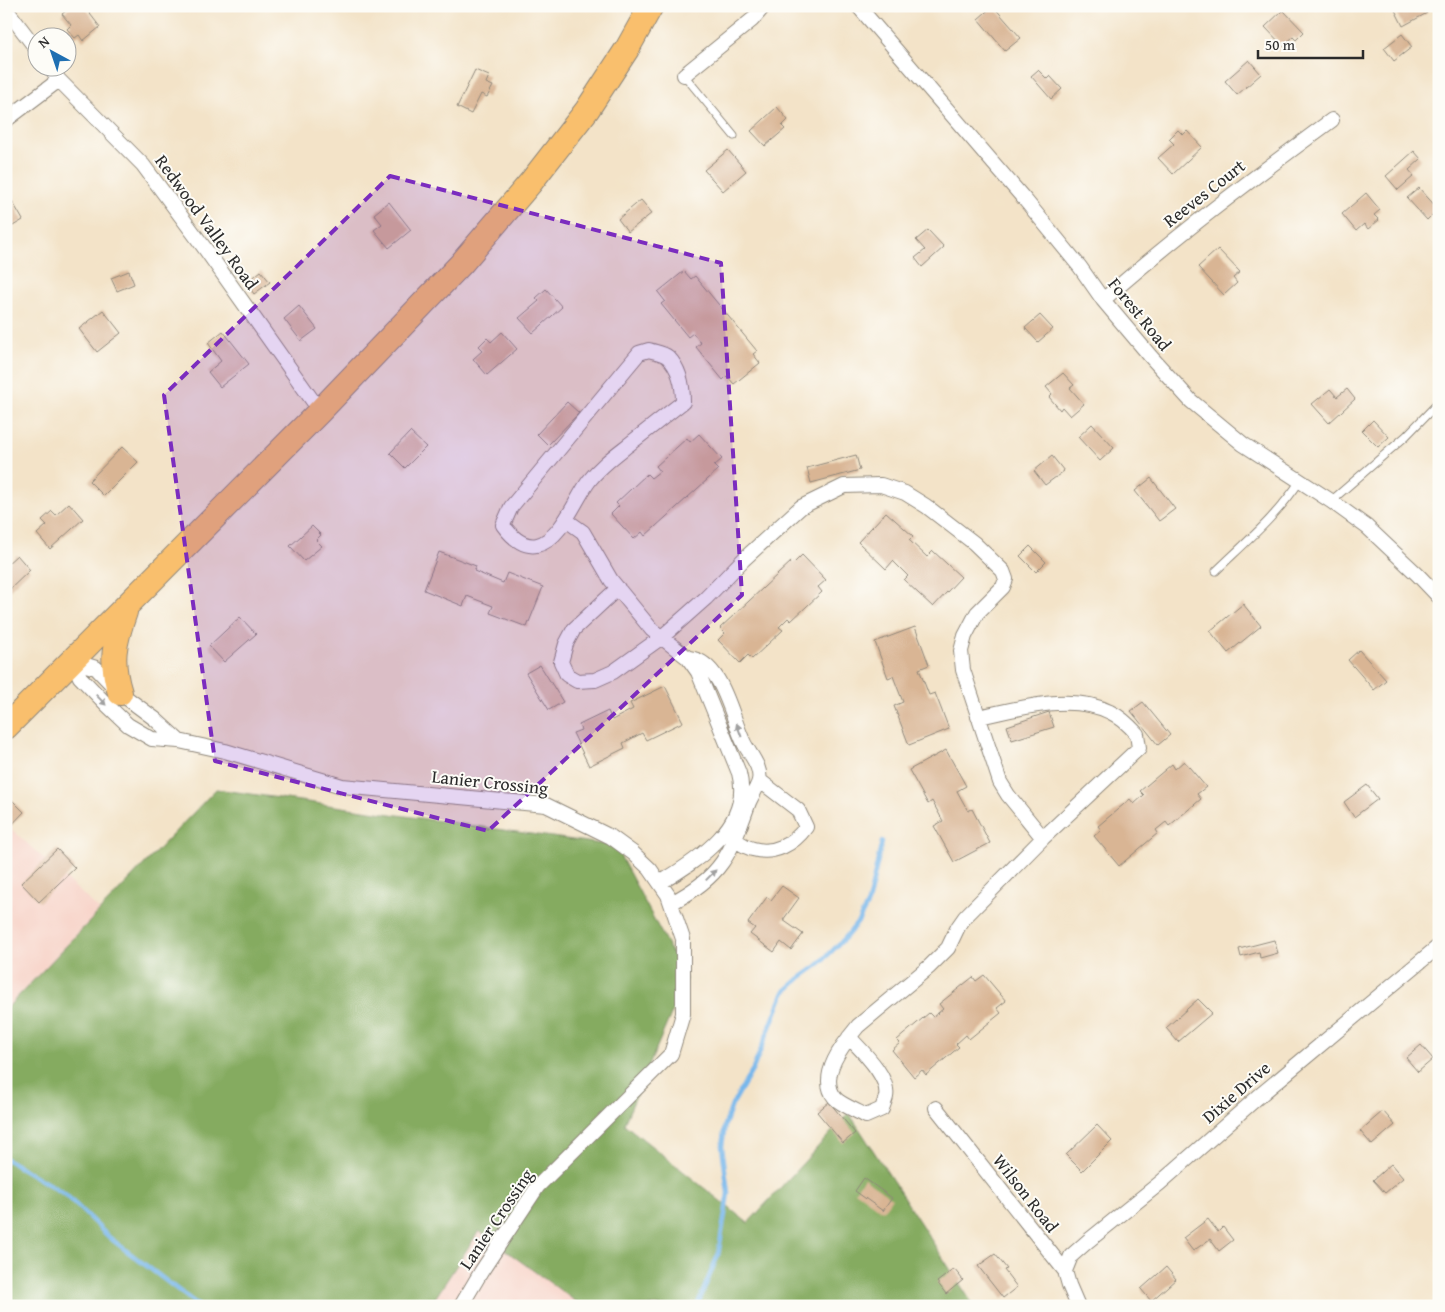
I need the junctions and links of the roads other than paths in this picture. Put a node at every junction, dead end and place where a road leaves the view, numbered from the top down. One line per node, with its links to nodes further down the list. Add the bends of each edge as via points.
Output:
1 (651, 6): 13 (highway, via 608,80 531,182 461,264)
2 (764, 6): 6 (street, via 752,20)
3 (858, 6): 11 (street, Forest Road, via 1032,208)
4 (6, 9): 5 (street)
5 (28, 38)
6 (684, 75): 10 (lane)
7 (59, 80): 8 (street); 13 (street, Redwood Valley Road, via 143,165)
8 (6, 120)
9 (1332, 120): 11 (street, Reeves Court, via 1171,242)
10 (734, 136)
11 (1103, 300): 14 (street, Forest Road, via 1191,401 1243,444)
12 (1439, 402): 15 (lane, via 1406,436)
13 (320, 411): 20 (highway)
14 (1300, 481): 15 (street, Forest Road); 17 (lane, via 1258,532)
15 (1332, 501): 19 (street, Forest Road, via 1367,527)
16 (566, 520): 16 (street, via 547,540 537,545 524,544 512,538 503,525 511,507 639,353 649,350 667,356 683,384 683,402 607,462 589,481); 18 (street, via 583,532)
17 (1216, 571)
18 (618, 588): 21 (street); 21 (street, via 574,629 561,662 567,675 577,681 595,680)
19 (1439, 597)
20 (128, 606): 23 (highway); 24 (highway, via 113,655)
21 (662, 638): 22 (street); 25 (street, via 801,507 844,486 881,485 905,493 926,506 974,543 1003,571 1006,579 1003,587 977,612 961,651 963,670)
22 (688, 658): 28 (street, one-way to 22, via 756,764 717,678 697,659); 31 (street, via 698,672 742,784 739,807 718,842)
23 (74, 661): 24 (street, via 96,668); 26 (highway); 27 (street, Lanier Crossing, one-way to 27, via 80,677 128,725 152,739)
24 (120, 693): 27 (street)
25 (978, 717): 29 (street, via 1000,782); 29 (street, via 1053,702 1086,704 1123,719 1137,734 1138,748)
26 (6, 727)
27 (179, 741): 31 (street, Lanier Crossing, via 225,751 342,786 546,805 611,837 639,858)
28 (759, 780): 30 (street); 30 (street, via 798,810 806,827 781,848 753,849)
29 (1043, 838): 34 (street, via 965,917 948,948)
30 (735, 840): 32 (street, one-way to 30, via 707,880 722,863)
31 (660, 883): 32 (street, Lanier Crossing)
32 (671, 903): 37 (street, Lanier Crossing, via 683,939 683,1014 672,1054 538,1186)
33 (1439, 946): 36 (street, Dixie Drive, via 1160,1183 1088,1240 1071,1256)
34 (849, 1037): 34 (street, via 835,1058 829,1085 836,1099 866,1116 882,1109 887,1096 884,1080)
35 (936, 1108): 36 (street, Wilson Road)
36 (1065, 1271): 38 (street, Wilson Road)
37 (461, 1306)
38 (1078, 1306)

